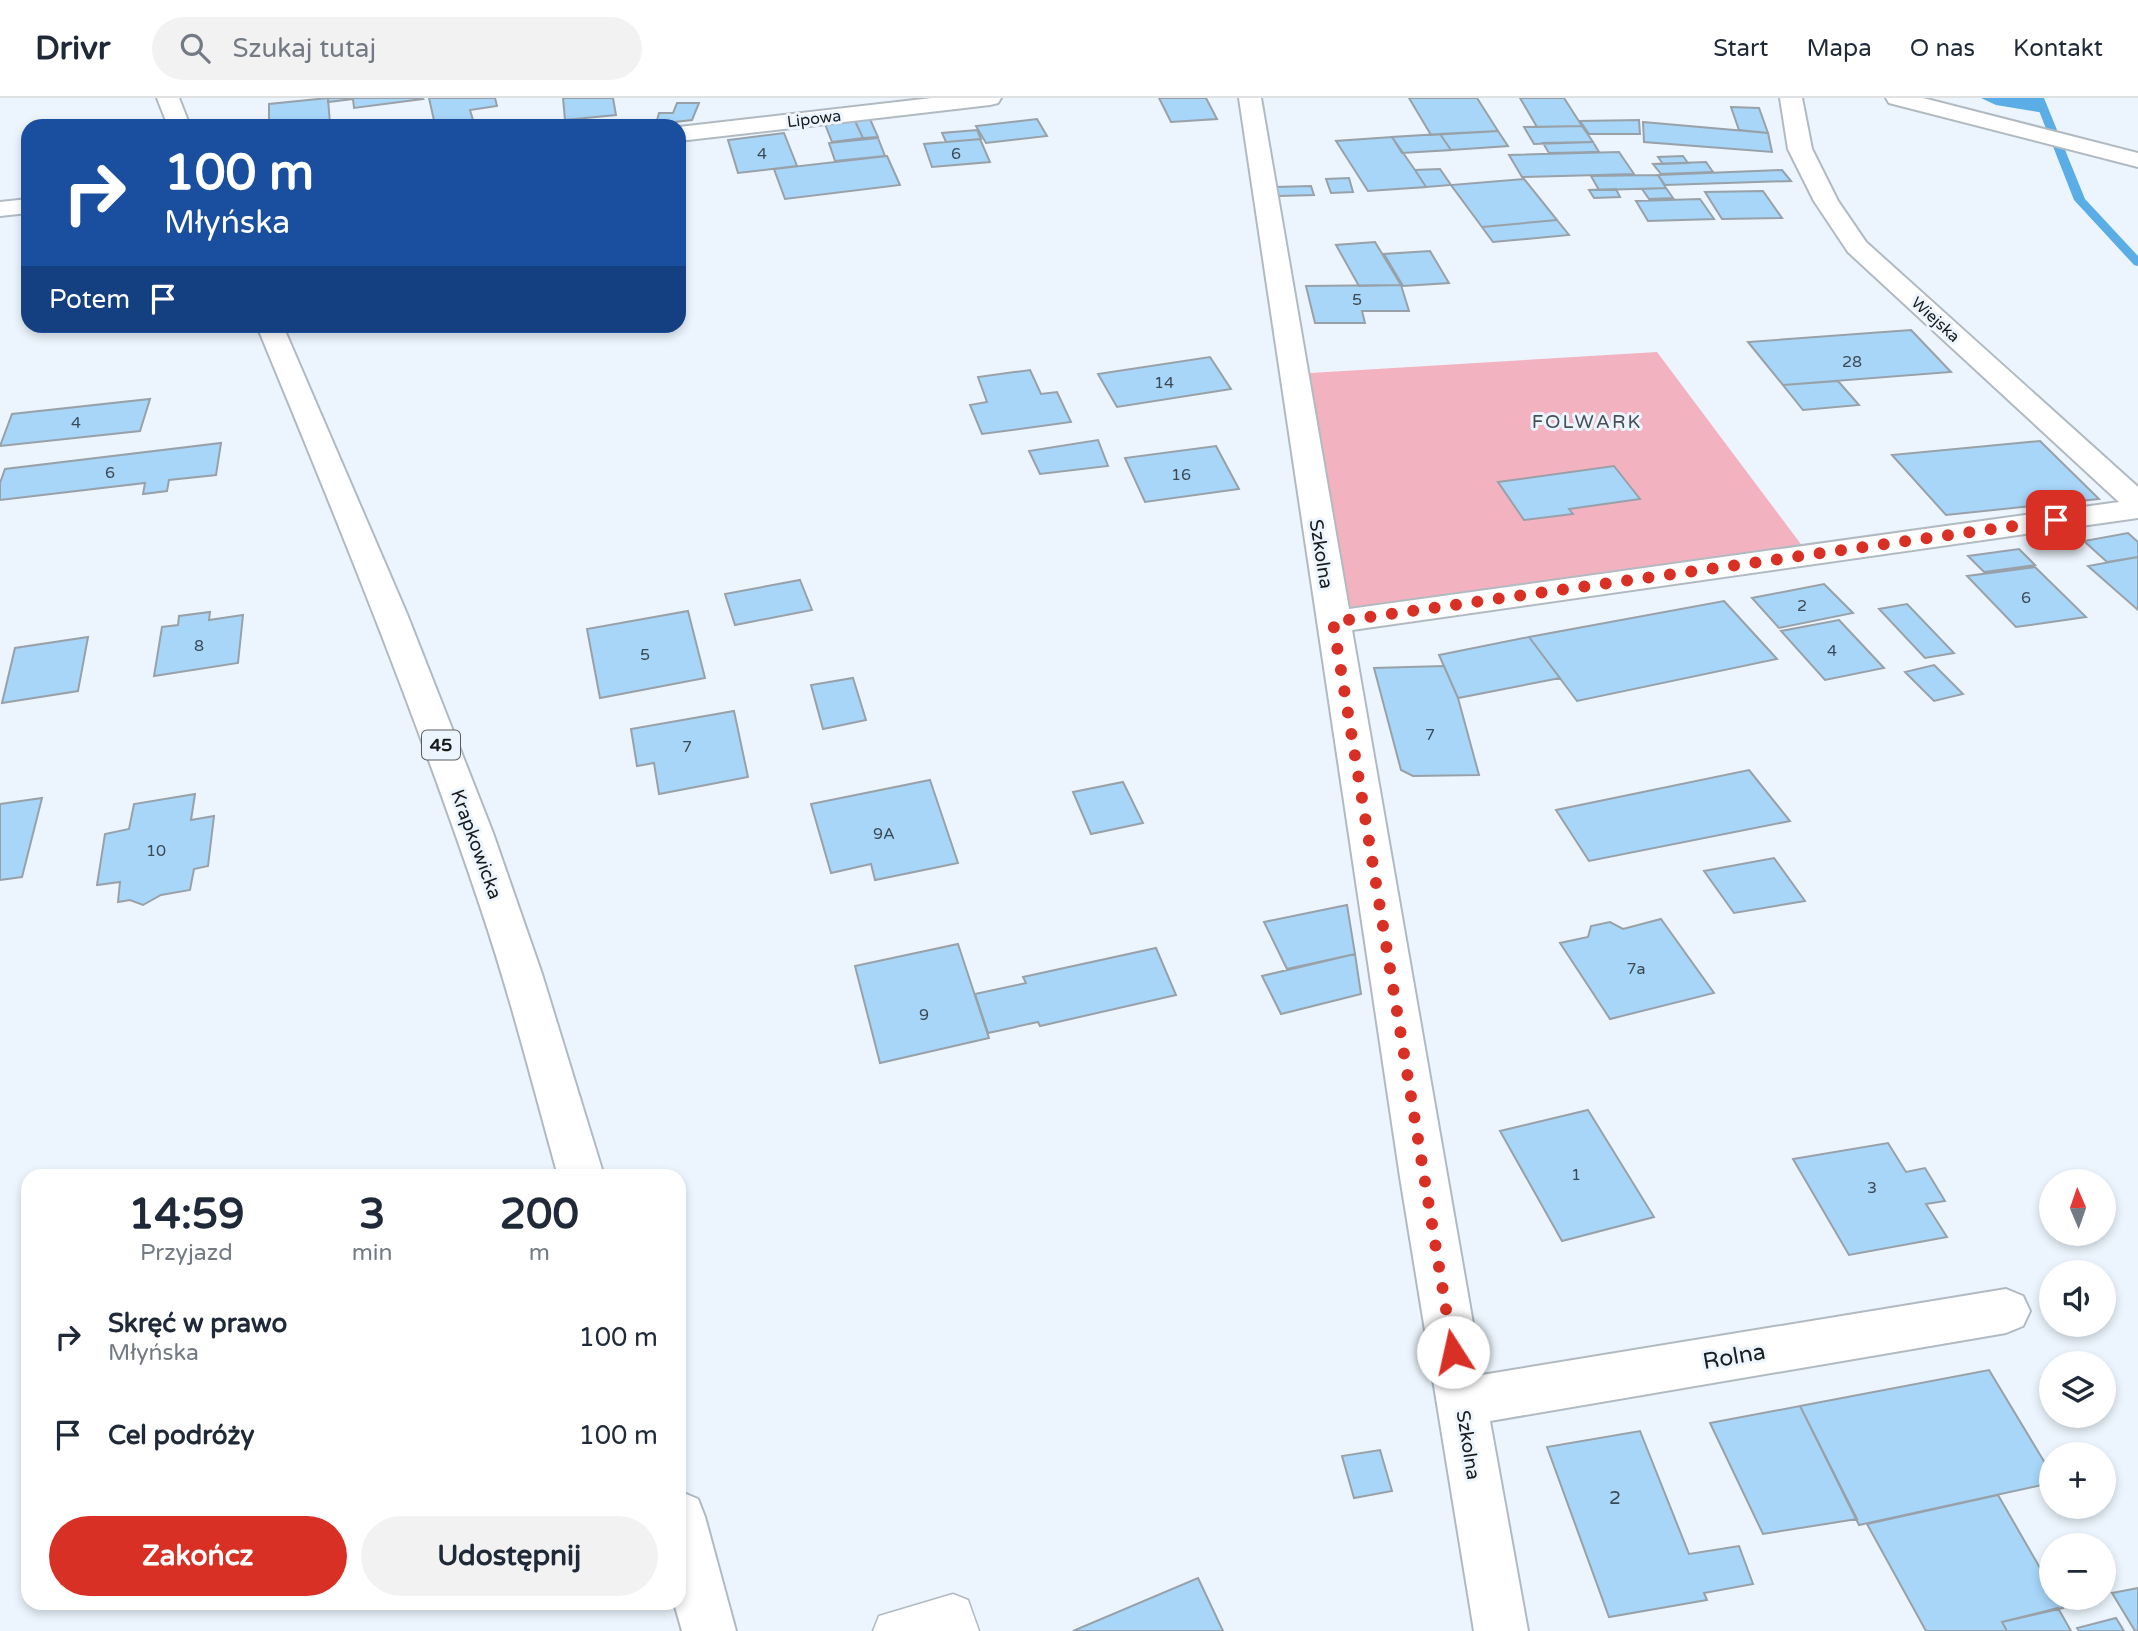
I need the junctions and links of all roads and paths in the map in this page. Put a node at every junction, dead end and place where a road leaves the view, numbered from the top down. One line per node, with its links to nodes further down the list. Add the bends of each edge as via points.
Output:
1 (168, 98): 6 (street)
2 (990, 98): 7 (street, Lipowa)
3 (1251, 98): 14 (street, Szkolna)
4 (1791, 98): 12 (street, Wiejska, via 1800,149 1826,201 1857,247)
5 (1897, 98): 8 (street)
6 (176, 119)
7 (686, 133)
8 (2138, 160)
9 (21, 207): 10 (street)
10 (0, 209)
11 (273, 333): 15 (street, Krapkowicka / 45, via 364,547 500,908)
12 (2138, 502)
13 (2138, 509): 14 (street)
14 (1333, 622): 17 (street, Szkolna)
15 (579, 1169)
16 (2006, 1311): 17 (street, Rolna)
17 (1462, 1402): 22 (street, Szkolna)
18 (686, 1544): 19 (street)
19 (709, 1631)
20 (894, 1631): 21 (lane, via 953,1615)
21 (958, 1631)
22 (1501, 1631)

